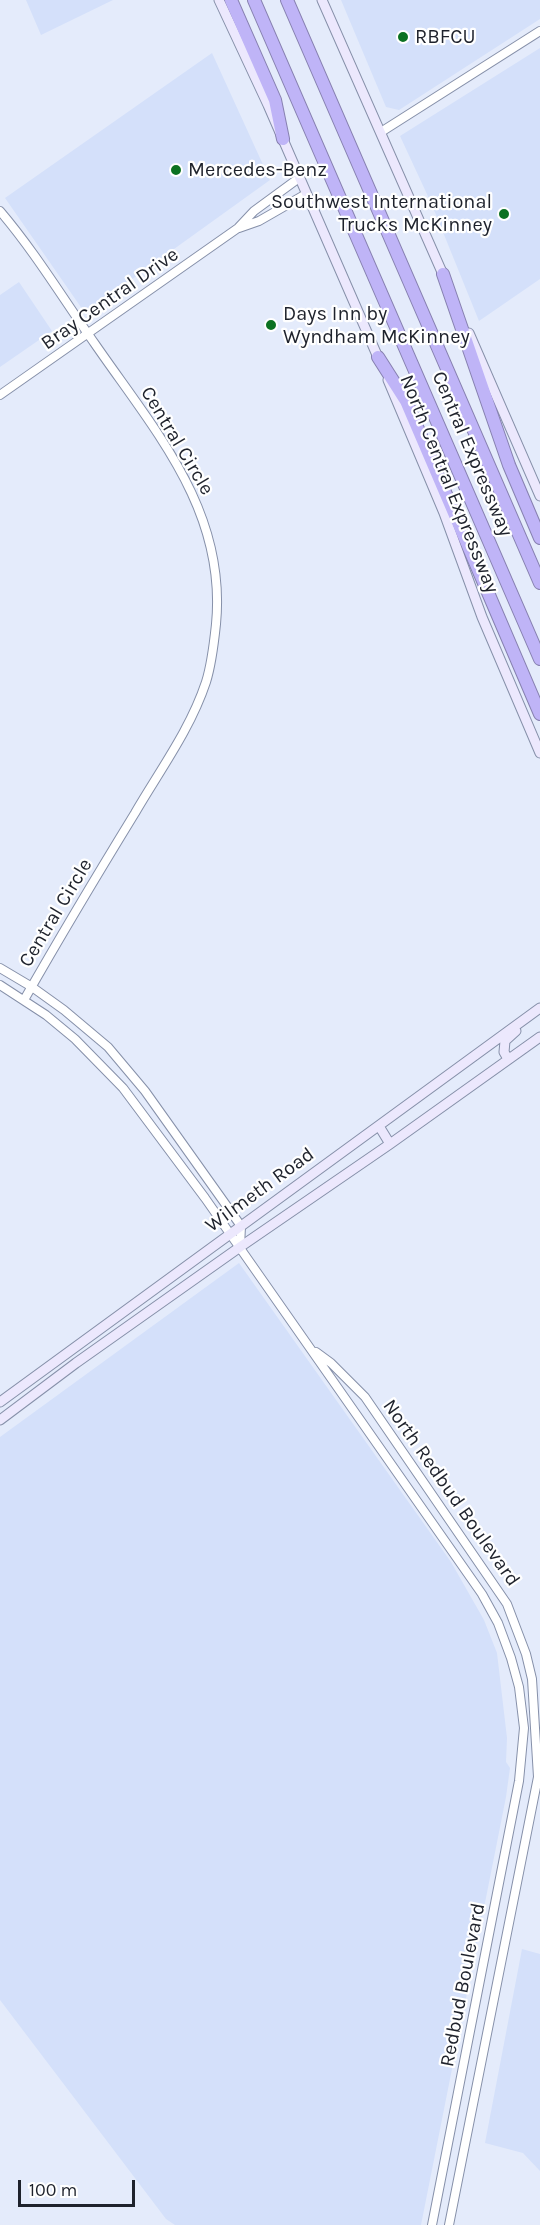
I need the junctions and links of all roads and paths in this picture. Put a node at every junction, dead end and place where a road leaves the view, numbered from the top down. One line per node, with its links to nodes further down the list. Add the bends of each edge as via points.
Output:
1 (219, 0): 8 (main road, North Central Expressway)
2 (231, 0): 8 (highway, via 275,100)
3 (254, 0): 20 (highway, Central Expressway)
4 (287, 0): 19 (highway, Central Expressway)
5 (322, 0): 7 (main road)
6 (540, 31): 7 (street)
7 (381, 132): 13 (main road)
8 (282, 139): 9 (main road, North Central Expressway)
9 (299, 178): 10 (main road, North Central Expressway); 12 (street, Bray Central Drive, via 254,211)
10 (306, 194): 12 (street, Bray Central Drive, via 259,221); 15 (main road, North Central Expressway)
11 (0, 211): 14 (street, Central Circle)
12 (238, 228): 14 (street, Bray Central Drive)
13 (443, 274): 17 (main road); 18 (highway, via 509,465)
14 (88, 334): 16 (street, Bray Central Drive); 25 (street, Central Circle, via 178,466 196,500 214,556 217,612 210,667 183,735)
15 (378, 357): 21 (highway, via 406,400); 22 (main road, North Central Expressway)
16 (0, 396)
17 (540, 496)
18 (540, 538)
19 (540, 583)
20 (540, 659)
21 (540, 714)
22 (540, 753)
23 (0, 968): 25 (street)
24 (0, 986): 26 (street, North Redbud Boulevard)
25 (32, 987): 26 (street, Central Circle); 33 (street, via 99,1039 134,1078)
26 (24, 1000): 34 (street, North Redbud Boulevard, via 75,1039 112,1076)
27 (540, 1008): 31 (main road, Wilmeth Road)
28 (540, 1014): 30 (main road, via 505,1041)
29 (540, 1037): 30 (main road, Wilmeth Road)
30 (508, 1059): 32 (main road, Wilmeth Road)
31 (379, 1126): 32 (main road); 33 (main road, Wilmeth Road)
32 (390, 1144): 35 (main road, Wilmeth Road)
33 (241, 1226): 34 (main road, Wilmeth Road); 35 (street)
34 (231, 1234): 35 (street, North Redbud Boulevard); 37 (main road, Wilmeth Road)
35 (240, 1247): 36 (street, North Redbud Boulevard); 38 (main road, Wilmeth Road)
36 (310, 1347): 39 (street, North Redbud Boulevard, via 491,1611 519,1687 524,1728); 40 (street, North Redbud Boulevard, via 365,1397 507,1604 532,1679)
37 (0, 1402)
38 (0, 1420)
39 (522, 1750): 41 (street, Redbud Boulevard, via 517,1794)
40 (538, 1751): 42 (street, Redbud Boulevard, via 536,1790)
41 (452, 2127): 42 (street); 43 (street, Redbud Boulevard)
42 (468, 2129): 44 (street, Redbud Boulevard)
43 (432, 2225)
44 (449, 2225)

